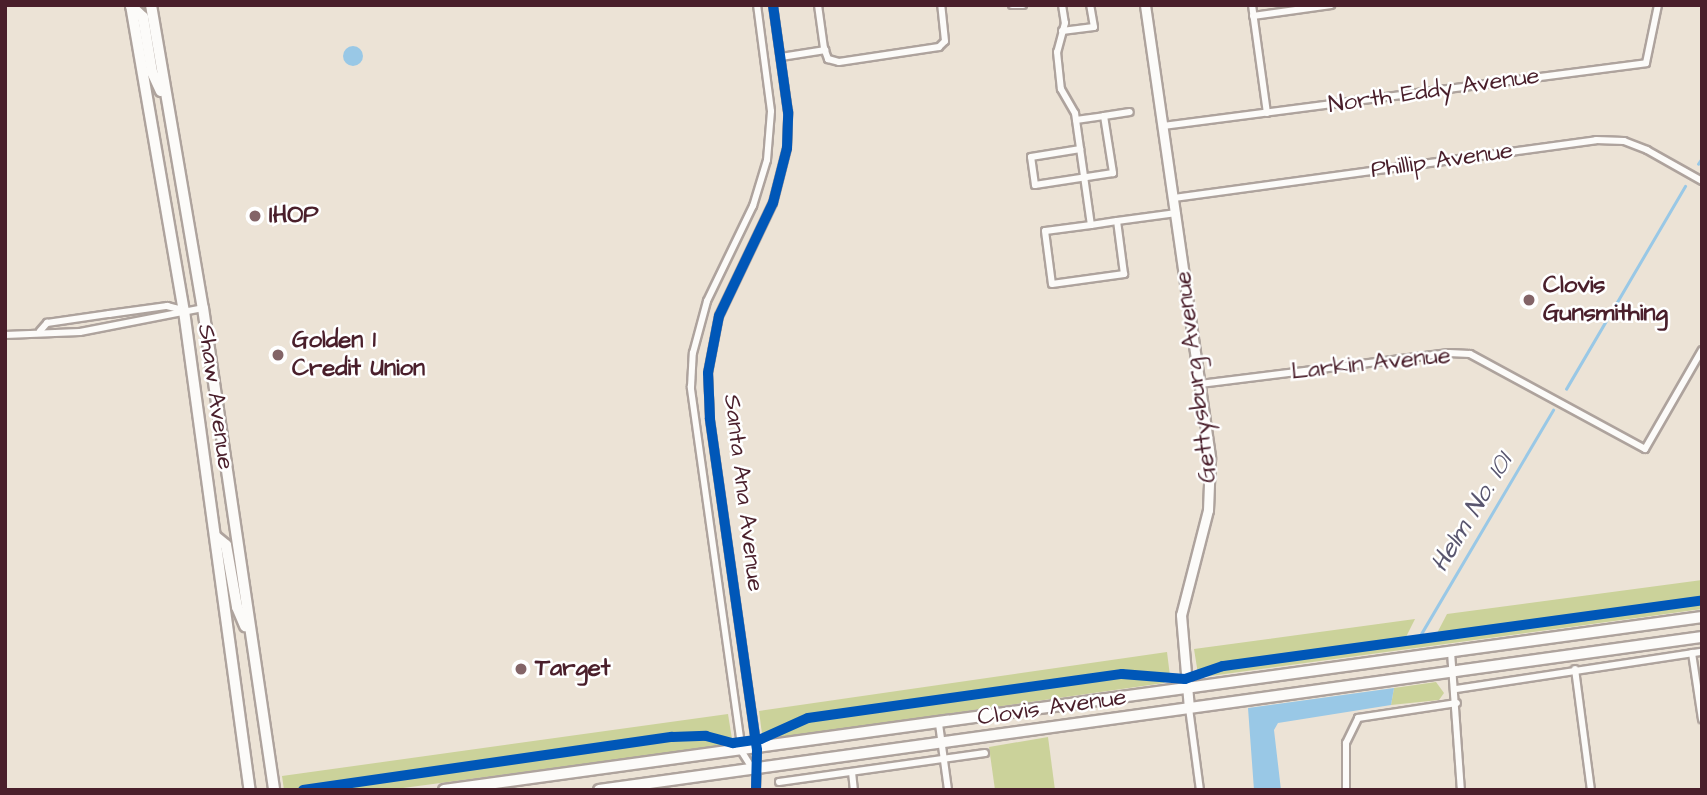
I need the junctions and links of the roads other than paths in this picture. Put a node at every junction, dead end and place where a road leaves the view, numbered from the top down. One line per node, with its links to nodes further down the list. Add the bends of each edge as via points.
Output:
1 (151, 5): 19 (main road, Shaw Avenue)
2 (757, 5): 55 (street, Santa Ana Avenue, via 771,102 768,160 753,206 707,300 691,370)
3 (773, 5): 18 (street, Santa Ana Avenue)
4 (818, 5): 17 (street)
5 (941, 5): 17 (street, via 946,41 939,47 839,62 828,59)
6 (1012, 5): 7 (street)
7 (1023, 5)
8 (1062, 5): 16 (street)
9 (1090, 5): 16 (street, via 1094,27)
10 (1145, 5): 24 (street, Gettysburg Avenue)
11 (1252, 5): 15 (street)
12 (1331, 5): 15 (street)
13 (1658, 5): 21 (street, North Eddy Avenue, via 1646,63)
14 (131, 6): 19 (main road, via 143,17 152,72); 33 (main road, Shaw Avenue)
15 (1253, 16): 21 (street)
16 (1062, 32): 23 (street, via 1057,52 1061,89)
17 (825, 50): 18 (street)
18 (781, 57): 54 (street, Santa Ana Avenue, via 788,112 783,169 768,214 719,316 708,373 710,418)
19 (168, 107): 32 (main road, Shaw Avenue)
20 (1130, 112): 22 (street)
21 (1267, 113): 24 (street, North Eddy Avenue)
22 (1104, 116): 23 (street); 26 (street, via 1112,173)
23 (1076, 120): 25 (street)
24 (1163, 126): 28 (street, Gettysburg Avenue)
25 (1080, 149): 26 (street); 26 (street, via 1031,157 1035,185)
26 (1084, 177): 31 (street)
27 (1702, 181): 28 (street, Phillip Avenue, via 1647,149 1625,141 1596,139)
28 (1174, 198): 29 (street, Gettysburg Avenue)
29 (1176, 213): 30 (street); 37 (street, Gettysburg Avenue)
30 (1117, 221): 31 (street); 31 (street, via 1124,274 1052,284 1045,231)
31 (1091, 225)
32 (203, 308): 33 (street); 41 (main road, Shaw Avenue)
33 (184, 311): 34 (street, via 171,318 80,332 48,336); 34 (street, via 167,306 108,314 47,323); 38 (main road, Shaw Avenue)
34 (40, 331): 35 (street)
35 (5, 335)
36 (1702, 350): 37 (street, Larkin Avenue, via 1645,449 1469,354)
37 (1200, 384): 47 (street, Gettysburg Avenue, via 1210,496 1181,615)
38 (216, 537): 41 (main road, via 226,545 237,607); 61 (main road, Shaw Avenue)
39 (1702, 617): 42 (main road, Clovis Avenue)
40 (1702, 637): 46 (main road, Clovis Avenue)
41 (251, 638): 62 (main road, Shaw Avenue)
42 (1451, 652): 46 (street); 47 (main road, Clovis Avenue)
43 (1702, 652): 44 (street)
44 (1692, 653): 45 (street); 51 (street)
45 (1574, 669): 48 (street); 71 (street)
46 (1454, 671): 48 (street); 50 (main road, Clovis Avenue)
47 (1186, 689): 50 (street, Gettysburg Avenue); 52 (main road, Clovis Avenue)
48 (1456, 689): 49 (street)
49 (1457, 703): 69 (street, via 1358,718 1346,743); 70 (street)
50 (1189, 708): 53 (main road, Clovis Avenue); 68 (street)
51 (1702, 719)
52 (939, 724): 53 (street); 54 (main road, Clovis Avenue)
53 (941, 743): 57 (street); 58 (main road, Clovis Avenue)
54 (757, 750): 55 (main road, Clovis Avenue); 58 (street, Santa Ana Avenue)
55 (742, 752): 58 (street, Santa Ana Avenue); 63 (main road, Clovis Avenue)
56 (985, 753): 57 (street)
57 (943, 759): 59 (street); 67 (street)
58 (753, 770): 64 (main road, Clovis Avenue); 65 (street, Santa Ana Avenue)
59 (852, 772): 60 (street); 66 (street)
60 (779, 782)
61 (250, 790)
62 (274, 790)
63 (444, 790)
64 (599, 790)
65 (756, 790)
66 (854, 790)
67 (948, 790)
68 (1200, 790)
69 (1346, 790)
70 (1461, 790)
71 (1591, 790)

